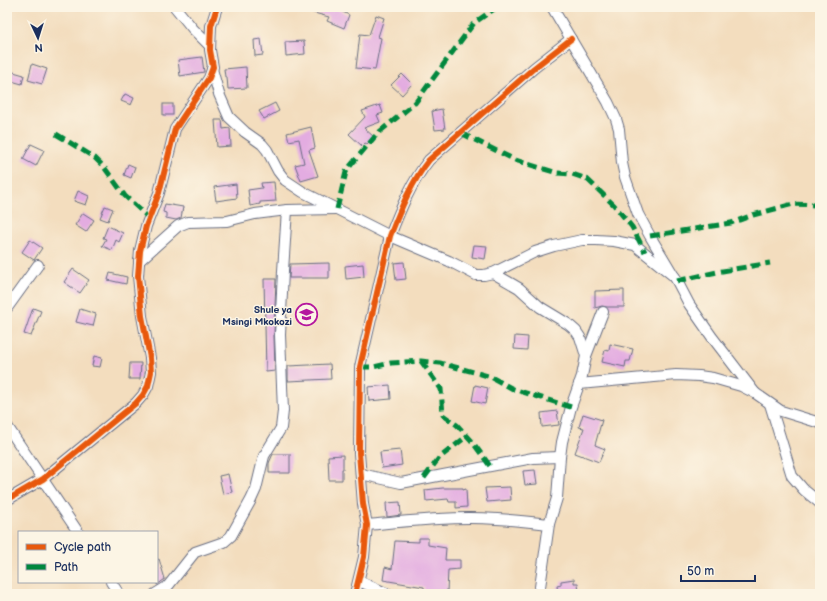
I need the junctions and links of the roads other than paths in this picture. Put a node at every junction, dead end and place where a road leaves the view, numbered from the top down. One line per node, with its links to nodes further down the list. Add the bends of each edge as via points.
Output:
1 (175, 7): 5 (street)
2 (218, 7): 5 (street, via 211,26)
3 (552, 7): 4 (street)
4 (571, 39): 9 (street, via 429,160 418,175); 13 (street, via 616,119 628,188 638,214)
5 (210, 46): 6 (street)
6 (212, 69): 7 (street, via 229,117 262,144 280,175 304,192); 10 (street, via 209,78 175,129 159,193 146,226)
7 (337, 209): 8 (street); 9 (street)
8 (287, 210): 10 (street, via 227,221 195,221 183,224); 33 (street, via 280,335 282,428 264,456 256,489 228,540 195,552 168,586)
9 (390, 236): 12 (street, via 476,274); 23 (street, via 360,367)
10 (139, 260): 24 (street, via 142,316 151,372 148,386 131,408)
11 (38, 265): 14 (street)
12 (493, 273): 13 (street, via 535,252 582,240 596,240 634,245); 16 (street, via 519,288 540,307 576,331)
13 (675, 277): 18 (street, via 698,317)
14 (7, 308)
15 (603, 312): 16 (street)
16 (586, 356): 17 (street)
17 (579, 384): 18 (street, via 676,375 699,376 723,380); 22 (street, via 571,407)
18 (755, 392): 19 (street)
19 (770, 404): 20 (street, via 781,411); 26 (street, via 792,476)
20 (820, 423)
21 (7, 426): 24 (street)
22 (560, 458): 23 (street, via 528,458 401,483); 27 (street, via 557,498)
23 (361, 474): 28 (street)
24 (43, 479): 25 (street); 29 (street)
25 (7, 500)
26 (820, 503)
27 (549, 524): 28 (street, via 480,518); 36 (street)
28 (367, 525): 30 (street)
29 (77, 531)
30 (359, 581): 34 (street); 35 (street)
31 (112, 583): 32 (street)
32 (119, 594)
33 (155, 594)
34 (355, 594)
35 (388, 594)
36 (540, 594)

